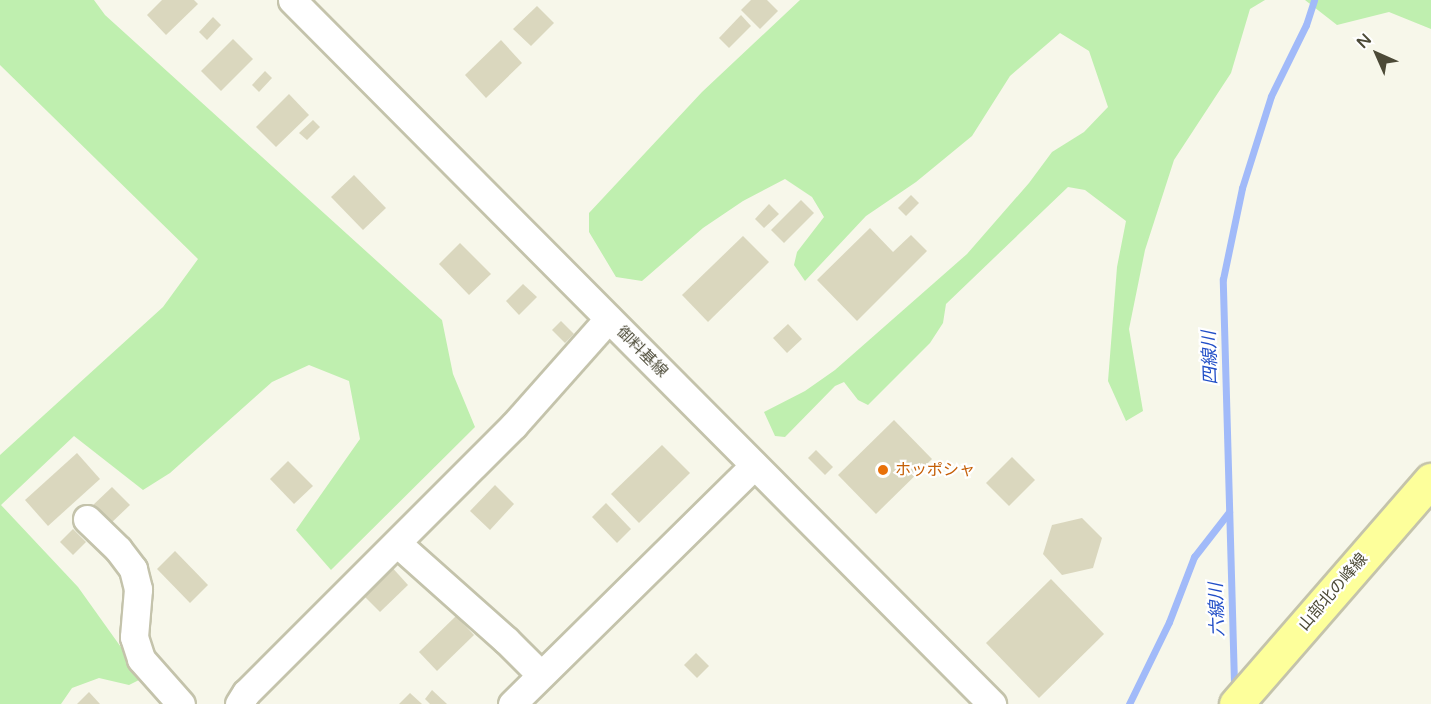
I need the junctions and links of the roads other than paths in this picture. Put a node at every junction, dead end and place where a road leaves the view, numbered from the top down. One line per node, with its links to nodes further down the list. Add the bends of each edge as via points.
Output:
1 (292, 0): 2 (street, 御料基線)
2 (608, 319): 3 (street, 御料基線); 6 (street, via 513,425)
3 (754, 465): 7 (street); 11 (street, 御料基線)
4 (1431, 480): 12 (main road, 山部北の峰線)
5 (87, 519): 8 (street, via 133,569 138,589 134,637 141,659)
6 (397, 543): 7 (street); 9 (street)
7 (541, 675): 10 (street)
8 (181, 704)
9 (239, 704)
10 (512, 704)
11 (992, 704)
12 (1236, 704)

